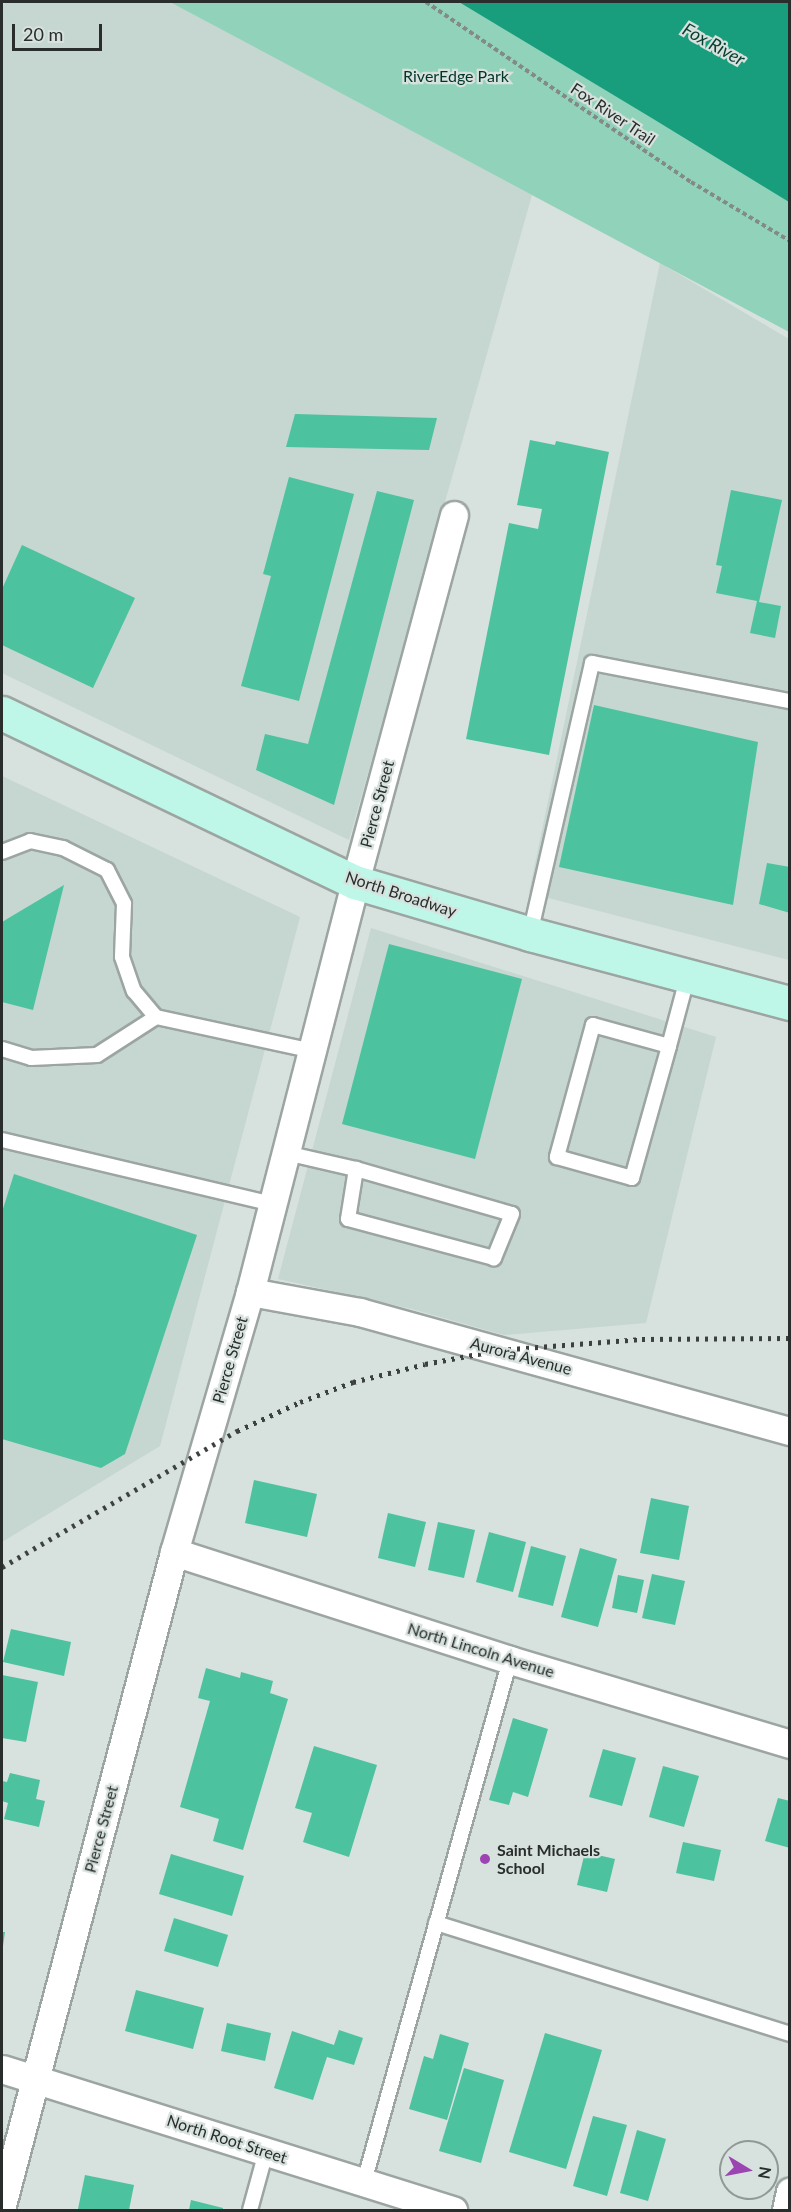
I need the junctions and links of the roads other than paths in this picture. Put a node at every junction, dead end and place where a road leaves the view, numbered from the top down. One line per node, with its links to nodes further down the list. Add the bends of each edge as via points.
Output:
1 (454, 515): 5 (street, Pierce Street)
2 (789, 701): 6 (lane, via 592,663)
3 (2, 713): 5 (main road, North Broadway)
4 (2, 852): 9 (lane, via 30,841 63,848 107,870 124,904 122,957 134,991)
5 (355, 882): 6 (main road, North Broadway); 12 (street, Pierce Street)
6 (530, 934): 7 (main road, North Broadway)
7 (688, 975): 8 (main road, North Broadway); 10 (lane)
8 (789, 1004)
9 (156, 1017): 11 (lane, via 98,1055 31,1058); 12 (lane)
10 (669, 1046): 10 (lane, via 632,1178 557,1157 593,1025)
11 (2, 1049)
12 (313, 1051): 14 (street, Pierce Street)
13 (2, 1140): 16 (lane)
14 (286, 1153): 15 (lane); 16 (street, Pierce Street)
15 (356, 1169): 15 (lane, via 512,1214 494,1258 348,1219)
16 (272, 1204): 17 (street, Pierce Street)
17 (250, 1292): 18 (street, Aurora Avenue, via 360,1312); 19 (street, Pierce Street)
18 (789, 1431)
19 (174, 1552): 20 (street, North Lincoln Avenue); 25 (street, Pierce Street)
20 (510, 1660): 21 (street, North Lincoln Avenue); 22 (lane)
21 (789, 1744)
22 (436, 1923): 23 (lane); 27 (lane)
23 (789, 2034)
24 (2, 2069): 25 (street, North Root Street)
25 (37, 2079): 26 (street, North Root Street); 29 (street, Pierce Street)
26 (266, 2152): 27 (street, North Root Street); 30 (lane)
27 (364, 2182): 31 (street, North Root Street)
28 (789, 2191): 32 (street)
29 (2, 2205)
30 (250, 2211)
31 (453, 2211)
32 (786, 2211)

